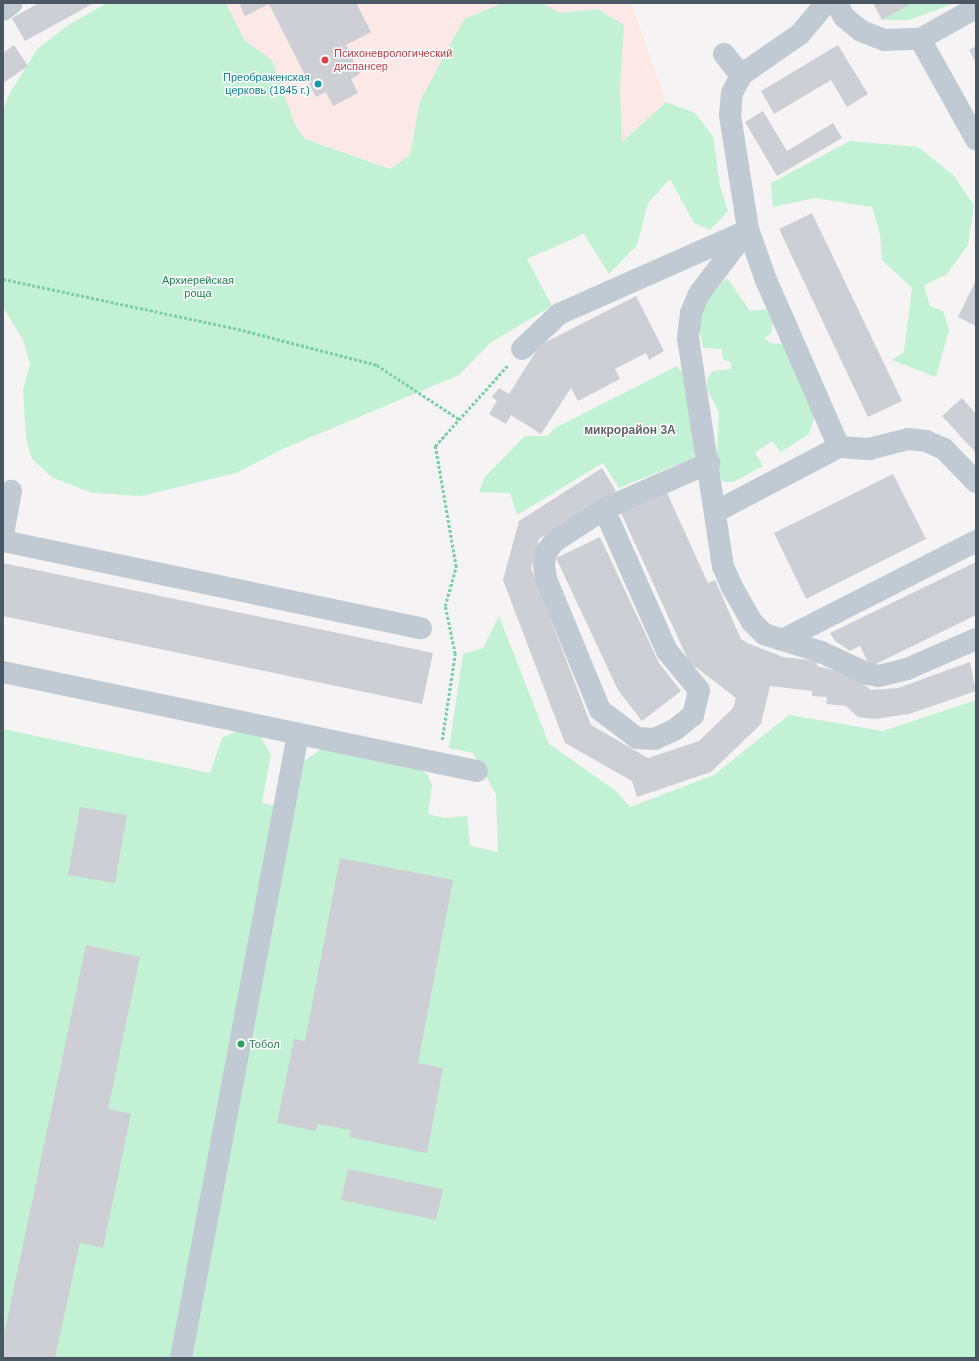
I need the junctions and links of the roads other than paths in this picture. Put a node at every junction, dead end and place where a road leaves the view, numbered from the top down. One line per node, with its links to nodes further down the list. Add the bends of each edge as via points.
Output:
1 (12, 3): 5 (street)
2 (826, 3): 8 (street, via 800,34)
3 (836, 3): 6 (street, via 844,17 861,31 884,40)
4 (976, 8): 6 (street)
5 (3, 10)
6 (920, 39): 9 (street)
7 (724, 54): 8 (street)
8 (741, 75): 10 (street, via 732,93 730,115)
9 (976, 139)
10 (748, 229): 11 (street, via 690,259 559,314); 12 (street, via 766,280); 13 (street, via 699,294 691,313 688,338)
11 (522, 349)
12 (839, 447): 14 (street, via 869,449 908,439 926,441 944,449); 17 (street)
13 (709, 463): 16 (street); 17 (street)
14 (976, 482)
15 (11, 491): 18 (street)
16 (604, 509): 16 (street, via 556,541 546,552 546,579 600,710 637,738 655,739 676,729 693,715 699,690 667,651)
17 (717, 511): 23 (street, via 723,566 732,587 752,622 764,634)
18 (3, 534)
19 (3, 541): 21 (street)
20 (976, 541): 23 (street)
21 (421, 628)
22 (976, 639): 23 (street, via 907,669 879,676)
23 (782, 640)
24 (3, 672): 25 (street)
25 (298, 734): 26 (street); 27 (street)
26 (477, 770)
27 (181, 1358)

